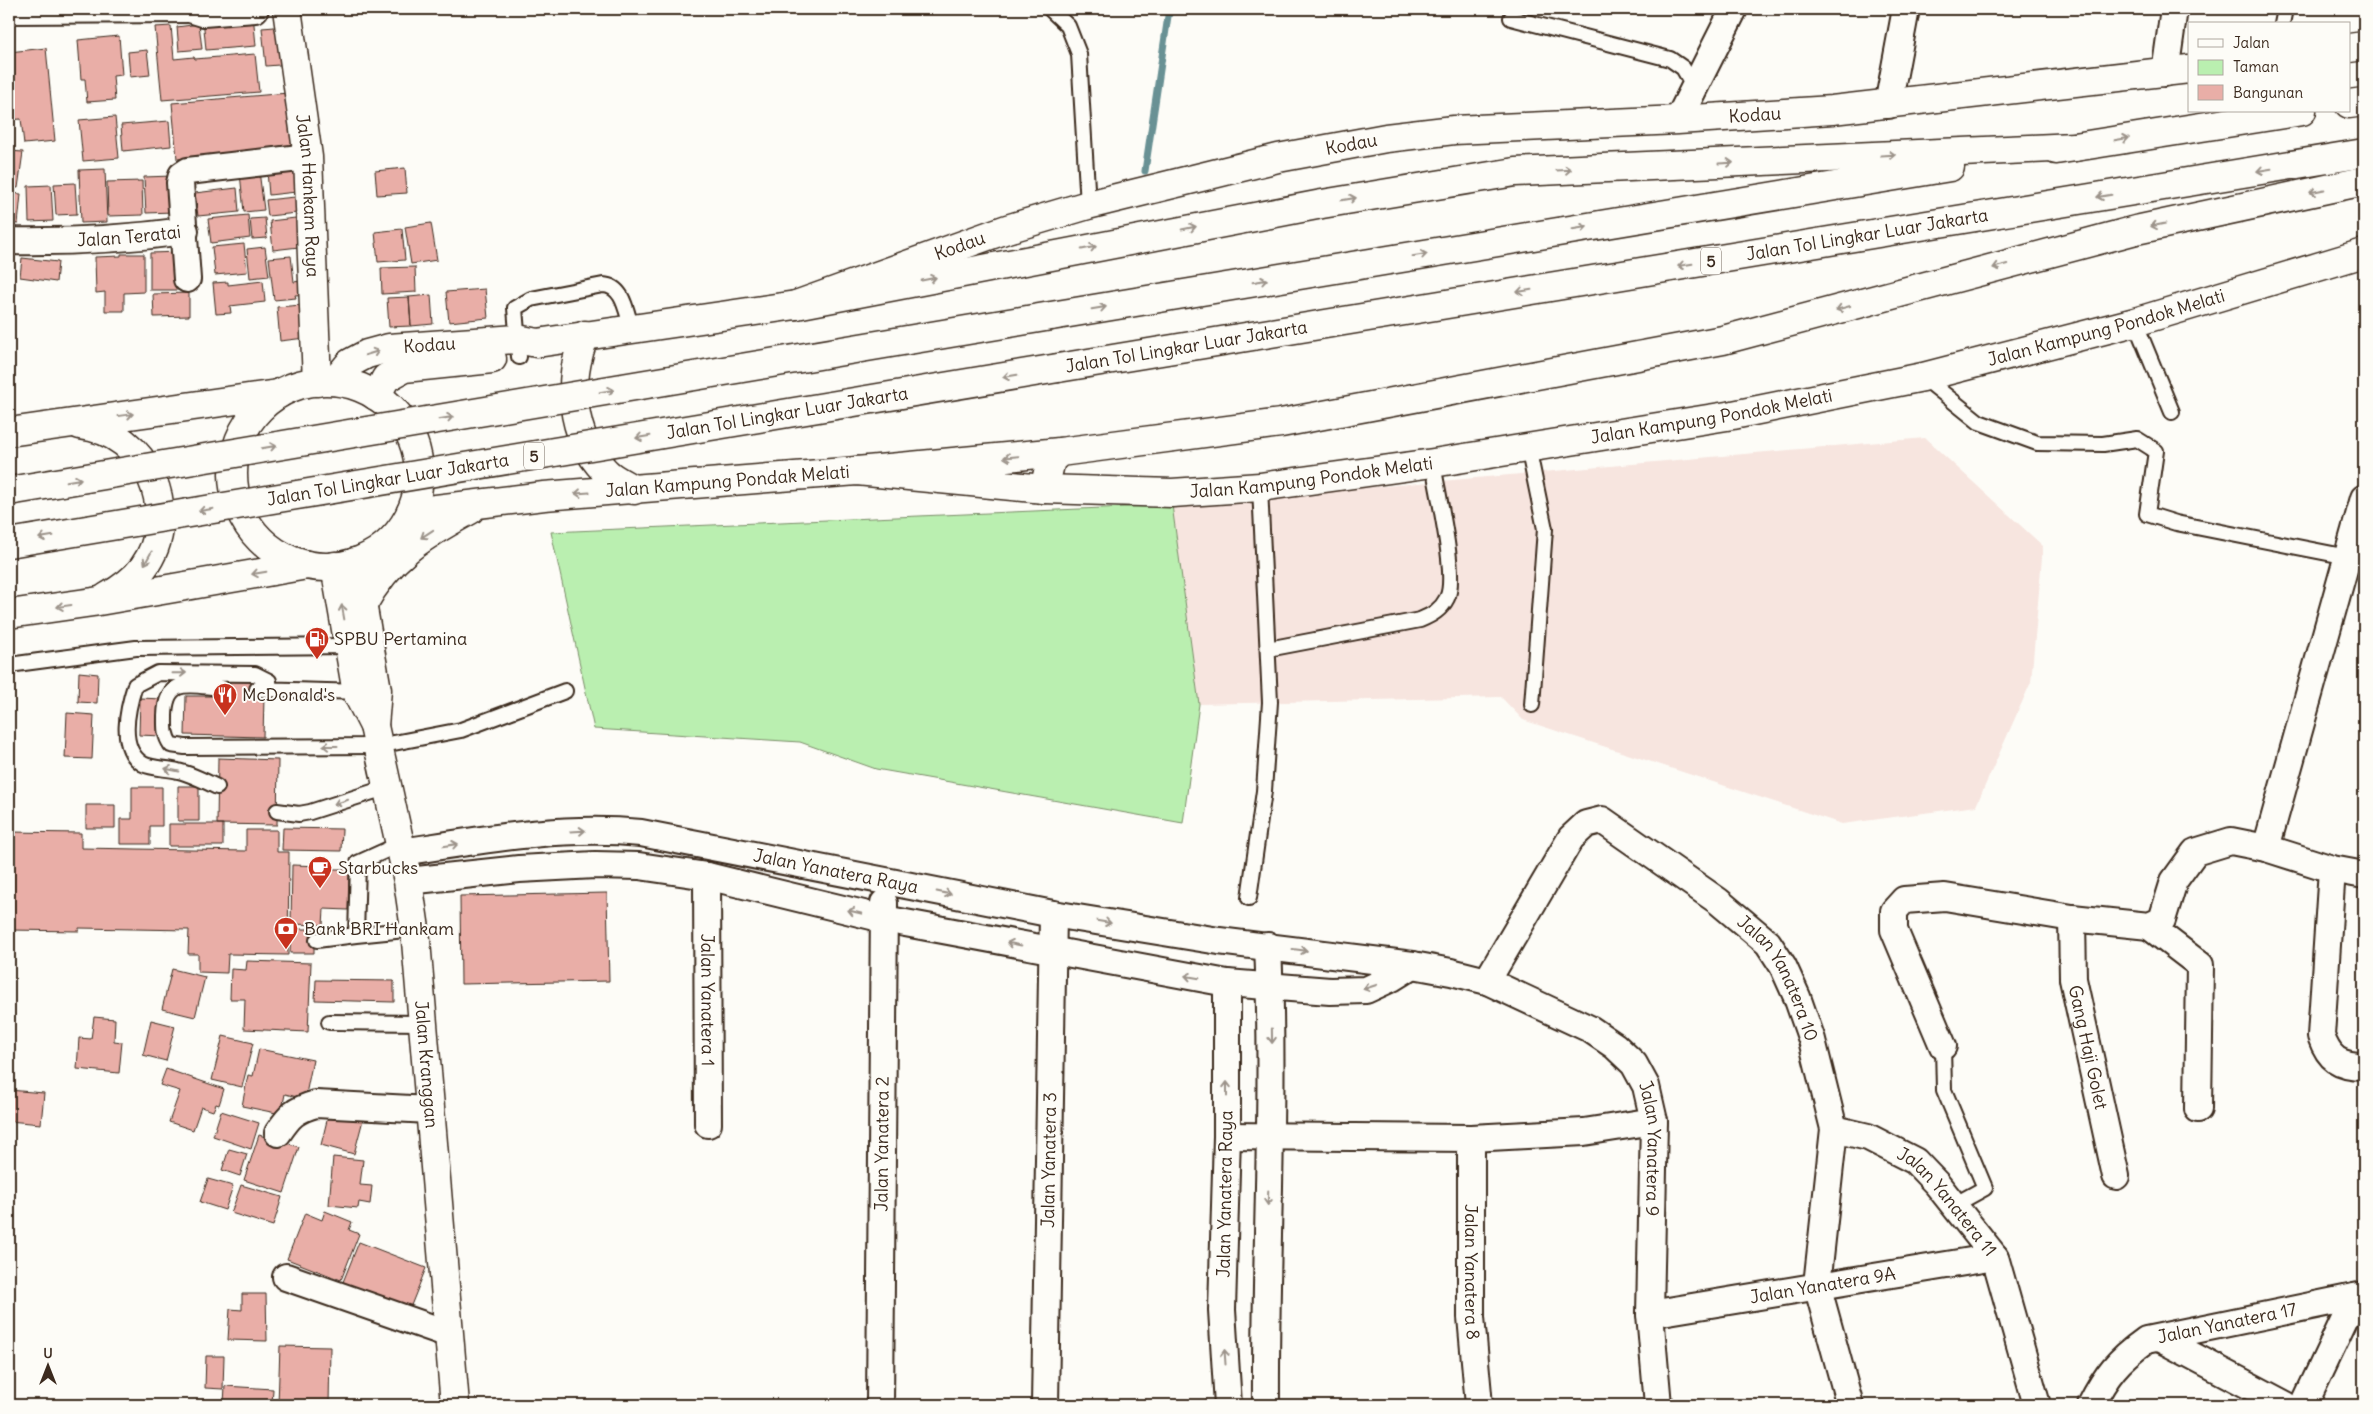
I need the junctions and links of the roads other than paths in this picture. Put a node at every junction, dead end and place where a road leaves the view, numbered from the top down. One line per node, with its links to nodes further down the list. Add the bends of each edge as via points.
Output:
1 (190, 9): 2 (street, via 203,13); 9 (street)
2 (255, 9)
3 (287, 9): 23 (main road, Jalan Hankam Raya)
4 (1050, 9): 25 (lane, via 1068,26 1079,54)
5 (1734, 9): 15 (street)
6 (1906, 9): 18 (street)
7 (2174, 9): 14 (street)
8 (2285, 9): 11 (lane)
9 (9, 10)
10 (1511, 18): 15 (lane, via 1670,59 1683,68)
11 (2282, 22)
12 (2364, 46): 13 (main road)
13 (2350, 48)
14 (2177, 71): 18 (main road, Kodau)
15 (1694, 87): 20 (street)
16 (2364, 102): 17 (main road)
17 (2350, 104)
18 (1888, 105): 20 (main road, Kodau)
19 (2296, 112): 21 (main road, one-way to 19)
20 (1678, 120): 25 (main road, Kodau, via 1454,130 1386,138 1278,158)
21 (2074, 147): 30 (main road, one-way to 21, via 1284,211 1515,172); 52 (main road, one-way to 21, bridge)
22 (2364, 153): 56 (main road, Jalan Tol Lingkar Luar Jakarta / 5, one-way to 56, bridge)
23 (308, 157): 26 (street, Jalan Teratai, via 184,172 180,183); 37 (main road, Jalan Hankam Raya)
24 (2364, 181): 46 (main road, one-way to 46, via 2136,230 1724,340 1281,422)
25 (1088, 205): 30 (main road, Kodau, via 1007,229)
26 (185, 231): 27 (street, Jalan Teratai, via 61,242); 29 (street)
27 (9, 241)
28 (2364, 253): 31 (main road, Jalan Kampung Pondok Melati)
29 (188, 279)
30 (796, 305): 32 (main road, Kodau)
31 (2136, 322): 36 (main road, Jalan Kampung Pondok Melati); 41 (lane)
32 (632, 329): 33 (main road, Kodau); 34 (lane, via 619,292 612,286 603,285 531,299 515,308)
33 (585, 335): 34 (main road, Kodau); 51 (main road, via 573,382 580,430 606,472)
34 (516, 347): 35 (main road, Kodau)
35 (462, 352): 37 (main road, Kodau, one-way to 35, via 367,354 389,348); 39 (main road, Kodau, via 396,371 386,378)
36 (1923, 377): 45 (main road, Jalan Kampung Pondok Melati, via 1733,415); 57 (lane, via 1979,422 2037,443 2103,444 2137,439 2156,450 2147,514 2176,523)
37 (326, 381): 38 (main road, via 297,386); 39 (main road, via 354,385)
38 (278, 394): 40 (main road); 42 (main road)
39 (376, 396): 55 (main road, via 398,414 414,444 419,478)
40 (200, 405): 42 (main road, via 225,408); 43 (main road, one-way to 40)
41 (2172, 412)
42 (250, 420): 58 (main road, via 241,434 233,466 236,500 251,529 262,542 283,556)
43 (69, 424): 44 (main road); 60 (main road, one-way to 60, via 99,429 126,444 150,473 158,495 160,510 156,540 143,568 121,589)
44 (9, 432)
45 (1528, 447): 47 (main road, Jalan Kampung Pondok Melati); 69 (lane, via 1545,529)
46 (1060, 452): 48 (main road, one-way to 48); 50 (main road, via 1051,460)
47 (1433, 463): 49 (main road, Jalan Kampung Pondok Melati); 64 (lane, via 1450,570 1448,597 1441,608 1420,620)
48 (857, 471): 50 (main road, Jalan Kampung Pondak Melati); 51 (main road, Jalan Kampung Pondak Melati)
49 (1260, 487): 50 (main road, Jalan Kampung Pondok Melati, via 1172,493); 64 (lane)
50 (1044, 489)
51 (634, 490): 54 (main road, Jalan Kampung Pondak Melati, one-way to 54)
52 (9, 491)
53 (2364, 498): 57 (street)
54 (496, 501): 55 (main road, Jalan Kampung Pondak Melati); 61 (main road, one-way to 61, via 429,532 413,544 376,580)
55 (411, 512): 59 (main road, via 388,543 372,554)
56 (9, 543)
57 (2348, 557): 76 (street)
58 (307, 564): 59 (main road); 60 (main road, one-way to 60)
59 (345, 564): 61 (main road, Jalan Kranggan); 63 (main road, Jalan Kranggan, one-way to 59)
60 (93, 602): 62 (main road, one-way to 62)
61 (362, 606): 63 (main road, Jalan Kranggan)
62 (9, 614)
63 (359, 646): 65 (lane, via 136,648); 67 (main road, Jalan Kranggan)
64 (1268, 649): 83 (lane, via 1270,702 1266,773)
65 (9, 665)
66 (222, 688): 70 (lane, one-way to 66, via 185,748 171,745 164,733 169,693 182,686)
67 (367, 691): 70 (main road, Jalan Kranggan); 71 (lane, one-way to 67, via 179,771 145,764 135,757 128,741 126,711 135,685 158,673 255,674 269,681 264,689)
68 (565, 691): 70 (lane, via 461,730)
69 (1532, 705)
70 (376, 736): 72 (main road, Jalan Kranggan)
71 (217, 787)
72 (388, 787): 73 (lane, one-way to 73, via 310,812); 75 (main road, Jalan Kranggan)
73 (277, 811)
74 (552, 833): 75 (street, Jalan Yanatera Raya, one-way to 74); 77 (street); 82 (street, Jalan Yanatera Raya, one-way to 82, via 592,830 641,834)
75 (401, 848): 81 (main road, Jalan Kranggan); 89 (lane, via 358,863)
76 (2266, 848): 78 (street); 87 (street, via 2231,841 2195,852 2174,881 2162,920)
77 (552, 867): 80 (street, Jalan Yanatera Raya, via 639,866); 81 (street, Jalan Yanatera Raya)
78 (2332, 869): 79 (street); 100 (street, via 2321,1036 2327,1053 2340,1062)
79 (2364, 875)
80 (707, 876): 86 (street, Jalan Yanatera Raya, one-way to 80); 104 (street, Jalan Yanatera 1)
81 (408, 881): 88 (main road, Jalan Kranggan)
82 (884, 882): 84 (street, Jalan Yanatera Raya, one-way to 84); 86 (street, Jalan Yanatera 2)
83 (1249, 898)
84 (1053, 914): 91 (street, Jalan Yanatera Raya, one-way to 91); 92 (street, Jalan Yanatera 3)
85 (2072, 918): 87 (street); 99 (street, via 1945,897 1904,900 1894,911 1894,930); 110 (street, Gang Haji Golet, via 2073,979)
86 (884, 919): 92 (street, Jalan Yanatera Raya, one-way to 86); 120 (street, Jalan Yanatera 2)
87 (2149, 926): 101 (street, via 2200,964)
88 (414, 929): 89 (lane); 98 (main road, Jalan Kranggan)
89 (356, 935): 90 (lane)
90 (318, 940)
91 (1268, 946): 93 (street, Jalan Yanatera Raya, one-way to 93); 96 (street)
92 (1052, 952): 95 (street, Jalan Yanatera Raya, one-way to 92); 121 (street, Jalan Yanatera 3)
93 (1413, 965): 94 (street, Jalan Yanatera Raya); 96 (street, Jalan Yanatera Raya, one-way to 96, via 1366,990)
94 (1487, 981): 103 (street, Jalan Yanatera 9, via 1590,1029 1616,1046 1634,1064 1646,1086); 105 (street, Jalan Yanatera 10, via 1571,838 1586,824 1602,820 1718,901 1768,943 1783,966 1812,1040)
95 (1227, 983): 96 (street, Jalan Yanatera Raya); 107 (street, Jalan Yanatera Raya, one-way to 95)
96 (1270, 987): 108 (street, one-way to 108)
97 (329, 1022): 98 (lane)
98 (422, 1023): 102 (main road, Jalan Kranggan)
99 (1942, 1046): 111 (lane, via 1944,1090 1985,1188)
100 (2364, 1066)
101 (2198, 1109)
102 (430, 1110): 106 (street, via 316,1104 289,1116); 117 (main road, Jalan Kranggan)
103 (1654, 1121): 109 (street, via 1584,1132); 116 (street, Jalan Yanatera 9)
104 (708, 1124)
105 (1834, 1128): 111 (street, Jalan Yanatera 11, via 1868,1137 1915,1162); 114 (street, Jalan Yanatera 10)
106 (278, 1134)
107 (1227, 1136): 108 (street); 122 (street, Jalan Yanatera Raya, one-way to 107, via 1222,1310)
108 (1271, 1136): 109 (street); 123 (street, one-way to 123, via 1265,1290)
109 (1472, 1138): 124 (street, Jalan Yanatera 8, via 1471,1317)
110 (2116, 1176)
111 (1954, 1205): 112 (street, Jalan Yanatera 11)
112 (1995, 1257): 114 (street, Jalan Yanatera 9A); 127 (street, Jalan Yanatera 11)
113 (286, 1277): 117 (street)
114 (1818, 1285): 116 (street, Jalan Yanatera 9A); 126 (street, Jalan Yanatera 10)
115 (2357, 1308): 118 (street, Jalan Yanatera 17); 130 (street)
116 (1650, 1314): 125 (street, Jalan Yanatera 9)
117 (449, 1334): 119 (main road, Jalan Kranggan)
118 (2159, 1338): 128 (street, Jalan Yanatera 17, via 2146,1340 2123,1356); 129 (street)
119 (455, 1405)
120 (880, 1405)
121 (1044, 1405)
122 (1228, 1405)
123 (1266, 1405)
124 (1479, 1405)
125 (1658, 1405)
126 (1850, 1405)
127 (2037, 1405)
128 (2091, 1405)
129 (2286, 1405)
130 (2304, 1405)

